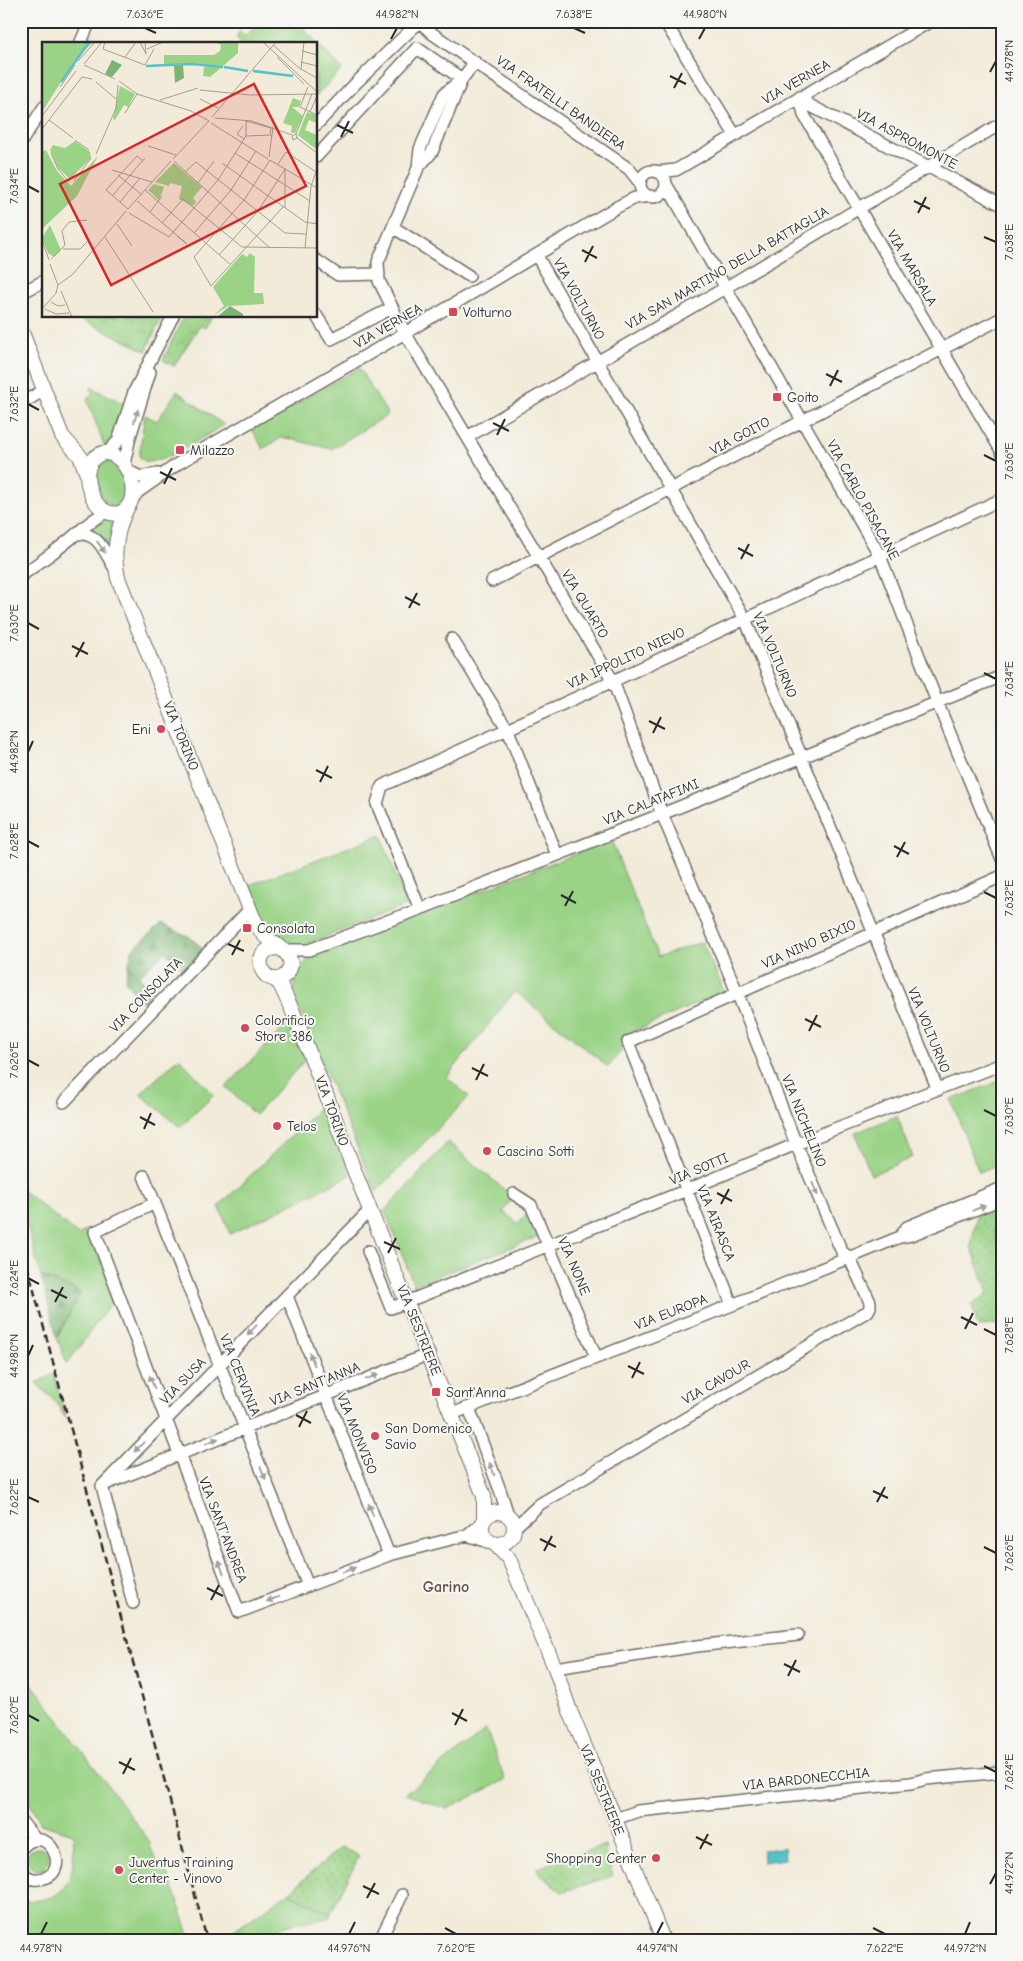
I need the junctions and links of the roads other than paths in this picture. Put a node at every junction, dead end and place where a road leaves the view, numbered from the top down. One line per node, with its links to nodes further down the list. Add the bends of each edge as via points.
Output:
1 (90, 21): 5 (street)
2 (420, 21): 6 (street, VIA FRATELLI BANDIERA, via 433,34); 11 (street)
3 (677, 21): 14 (street, via 668,26)
4 (931, 21): 8 (street, VIA VERNEA)
5 (81, 42)
6 (475, 62): 7 (street, VIA FRATELLI BANDIERA); 18 (street, VIA FRATELLI BANDIERA)
7 (462, 79): 16 (street, via 417,48); 26 (street, VIA FRATELLI BANDIERA, via 432,152 418,168)
8 (800, 97): 10 (street, VIA ASPROMONTE); 13 (street, VIA MARSALA, via 804,115); 14 (street, VIA VERNEA)
9 (42, 110): 15 (street)
10 (825, 114): 13 (street); 17 (street, VIA ASPROMONTE)
11 (318, 123)
12 (1002, 123): 17 (street, VIA SAN MARTINO DELLA BATTAGLIA)
13 (811, 126): 25 (street, VIA MARSALA)
14 (735, 135): 19 (street, VIA VERNEA)
15 (21, 142)
16 (318, 155)
17 (928, 168): 24 (street, VIA ASPROMONTE); 25 (street, VIA SAN MARTINO DELLA BATTAGLIA)
18 (629, 169): 20 (street); 21 (street)
19 (676, 170): 20 (street); 22 (street)
20 (652, 172): 21 (street, via 644,175); 22 (street, via 663,175)
21 (640, 184): 22 (street, via 642,191); 23 (street)
22 (660, 189): 23 (street); 32 (street, VIA CARLO PISACANE, via 675,201)
23 (627, 201): 27 (street, VIA VERNEA)
24 (1002, 205)
25 (860, 209): 32 (street, VIA SAN MARTINO DELLA BATTAGLIA); 40 (street, VIA MARSALA)
26 (393, 228): 29 (street, VIA FRATELLI BANDIERA, via 378,262); 30 (street)
27 (537, 256): 39 (street, VIA VERNEA); 42 (street, VIA VOLTURNO)
28 (318, 261): 29 (street, via 338,275)
29 (379, 274): 34 (street, VIA FRATELLI BANDIERA)
30 (469, 276)
31 (42, 282): 33 (street)
32 (725, 288): 42 (street, VIA SAN MARTINO DELLA BATTAGLIA); 45 (street, VIA CARLO PISACANE)
33 (21, 293)
34 (392, 308): 36 (street, via 331,339); 39 (street, VIA FRATELLI BANDIERA)
35 (173, 318): 41 (street)
36 (318, 318)
37 (1002, 318): 40 (street, VIA GOITO)
38 (21, 330): 43 (main road)
39 (405, 333): 46 (street, VIA QUARTO); 51 (street, VIA VERNEA)
40 (942, 348): 45 (street, VIA GOITO); 48 (street, VIA MARSALA)
41 (155, 354): 49 (street, via 134,392 118,441); 50 (street, one-way to 41, via 130,438)
42 (596, 361): 46 (street, VIA SAN MARTINO DELLA BATTAGLIA); 53 (street, VIA VOLTURNO)
43 (44, 390): 44 (street); 47 (main road, via 62,436)
44 (21, 404)
45 (802, 421): 53 (street, VIA GOITO); 61 (street, VIA CARLO PISACANE)
46 (467, 437): 62 (street, VIA QUARTO)
47 (73, 447): 49 (main road); 52 (main road, via 83,461)
48 (1002, 452)
49 (103, 454): 50 (main road, via 115,455); 52 (main road, via 89,463)
50 (126, 467): 51 (street, via 140,477); 56 (main road, via 132,490)
51 (162, 473): 56 (street, VIA VERNEA, via 138,492)
52 (87, 475): 54 (main road)
53 (670, 490): 62 (street, VIA GOITO); 66 (street, VIA VOLTURNO)
54 (94, 499): 57 (main road); 58 (street)
55 (1002, 499): 61 (street, VIA IPPOLITO NIEVO)
56 (130, 503): 57 (main road, via 122,512); 60 (main road)
57 (109, 513): 58 (street); 60 (main road)
58 (85, 525): 59 (street)
59 (76, 534): 63 (street, one-way to 63, via 88,535 99,542); 64 (street)
60 (117, 536): 63 (main road, VIA TORINO)
61 (880, 556): 66 (street, VIA IPPOLITO NIEVO); 70 (street, VIA CARLO PISACANE)
62 (539, 557): 65 (street, VIA GOITO); 69 (street, VIA QUARTO)
63 (117, 572): 77 (main road, VIA TORINO)
64 (21, 576)
65 (492, 581)
66 (745, 619): 69 (street, VIA IPPOLITO NIEVO); 72 (street, VIA VOLTURNO)
67 (452, 639): 71 (street)
68 (1002, 676): 70 (street, VIA CALATAFIMI)
69 (613, 682): 71 (street, VIA IPPOLITO NIEVO); 73 (street, VIA QUARTO)
70 (937, 702): 72 (street, VIA CALATAFIMI); 75 (street, VIA CARLO PISACANE)
71 (508, 730): 74 (street); 78 (street, VIA IPPOLITO NIEVO, via 382,786 377,804)
72 (802, 757): 73 (street, VIA CALATAFIMI); 80 (street, VIA VOLTURNO)
73 (662, 814): 74 (street, VIA CALATAFIMI); 86 (street, VIA QUARTO)
74 (557, 856): 78 (street, VIA CALATAFIMI)
75 (1002, 859)
76 (1002, 876): 80 (street, VIA NINO BIXIO)
77 (250, 909): 79 (main road, VIA TORINO); 91 (street, VIA CONSOLATA)
78 (420, 909): 82 (street, VIA CALATAFIMI)
79 (262, 932): 81 (main road, VIA TORINO); 83 (main road, VIA TORINO)
80 (873, 932): 86 (street, VIA NINO BIXIO); 90 (street, VIA VOLTURNO)
81 (281, 949): 82 (street, VIA CALATAFIMI); 83 (main road, via 269,949); 84 (main road, VIA TORINO, via 290,957)
82 (309, 950): 84 (street, VIA CALATAFIMI)
83 (262, 956): 85 (main road, VIA TORINO, via 262,971)
84 (289, 970): 85 (main road); 87 (main road, VIA TORINO)
85 (274, 979): 87 (main road, VIA TORINO)
86 (737, 992): 88 (street, VIA NINO BIXIO); 92 (street, VIA NICHELINO)
87 (289, 1002): 93 (main road, VIA TORINO)
88 (628, 1042): 96 (street, VIA AIRASCA)
89 (1002, 1064): 90 (street, VIA SOTTI)
90 (938, 1090): 92 (street, VIA SOTTI)
91 (64, 1102)
92 (796, 1144): 96 (street, VIA SOTTI); 104 (street, VIA NICHELINO, one-way to 104, via 842,1252)
93 (352, 1165): 100 (main road, VIA SESTRIERE)
94 (144, 1176): 99 (street, VIA CERVINIA)
95 (1002, 1188): 101 (street, VIA EUROPA, via 907,1227)
96 (687, 1190): 102 (street, VIA SOTTI); 107 (street, VIA AIRASCA)
97 (514, 1194): 102 (street, VIA NONE, via 531,1205)
98 (1002, 1199): 101 (street, VIA EUROPA, one-way to 98, via 911,1235)
99 (155, 1203): 110 (street, VIA CERVINIA); 114 (street, VIA SANT'ANDREA, one-way to 99, via 95,1232)
100 (370, 1210): 105 (street, VIA SUSA); 106 (main road, VIA SESTRIERE)
101 (900, 1236): 104 (street, VIA EUROPA)
102 (550, 1245): 106 (street, VIA SOTTI); 109 (street, VIA NONE)
103 (368, 1251): 106 (street, via 391,1308)
104 (849, 1257): 107 (street, VIA EUROPA); 120 (street, VIA CAVOUR, via 870,1302 868,1311)
105 (287, 1296): 110 (street, VIA SUSA, one-way to 110); 111 (street, VIA MONVISO, one-way to 105)
106 (407, 1302): 108 (main road, VIA SESTRIERE)
107 (732, 1305): 109 (street, VIA EUROPA)
108 (429, 1354): 111 (street, VIA SANT'ANNA, one-way to 108); 113 (main road, VIA SESTRIERE)
109 (596, 1357): 112 (street, VIA EUROPA)
110 (220, 1364): 114 (street, VIA SUSA); 115 (street, VIA CERVINIA)
111 (326, 1396): 115 (street, VIA SANT'ANNA); 123 (street, VIA MONVISO, one-way to 111)
112 (469, 1408): 113 (street, VIA EUROPA); 120 (street, one-way to 112)
113 (452, 1414): 118 (main road, VIA SESTRIERE)
114 (166, 1420): 116 (street, VIA SANT'ANDREA); 117 (street, VIA SUSA, one-way to 117)
115 (245, 1428): 116 (street, VIA SANT'ANNA, one-way to 115); 125 (street, VIA CERVINIA, one-way to 125)
116 (179, 1455): 117 (street, VIA SANT'ANNA); 125 (street, VIA SANT'ANDREA, one-way to 116, via 239,1612)
117 (102, 1486): 126 (street)
118 (484, 1496): 119 (main road); 120 (main road)
119 (483, 1521): 120 (main road, via 494,1512); 121 (street); 122 (main road, via 482,1533)
120 (509, 1522): 122 (main road, via 503,1543); 124 (main road)
121 (467, 1535): 122 (street); 123 (street, VIA SANT'ANDREA)
122 (493, 1543): 124 (main road)
123 (389, 1555): 125 (street, VIA SANT'ANDREA, one-way to 123)
124 (509, 1559): 128 (main road, VIA SESTRIERE)
125 (308, 1586)
126 (133, 1603)
127 (798, 1636): 128 (street, via 697,1646)
128 (555, 1668): 130 (main road, VIA SESTRIERE)
129 (1002, 1772): 130 (street, VIA BARDONECCHIA, via 638,1811)
130 (615, 1819): 137 (main road, VIA SESTRIERE)
131 (21, 1821): 132 (street)
132 (36, 1840): 133 (street); 134 (street, via 53,1848 56,1866 42,1879)
133 (21, 1848)
134 (22, 1874)
135 (402, 1895): 136 (street)
136 (380, 1940)
137 (662, 1940)

